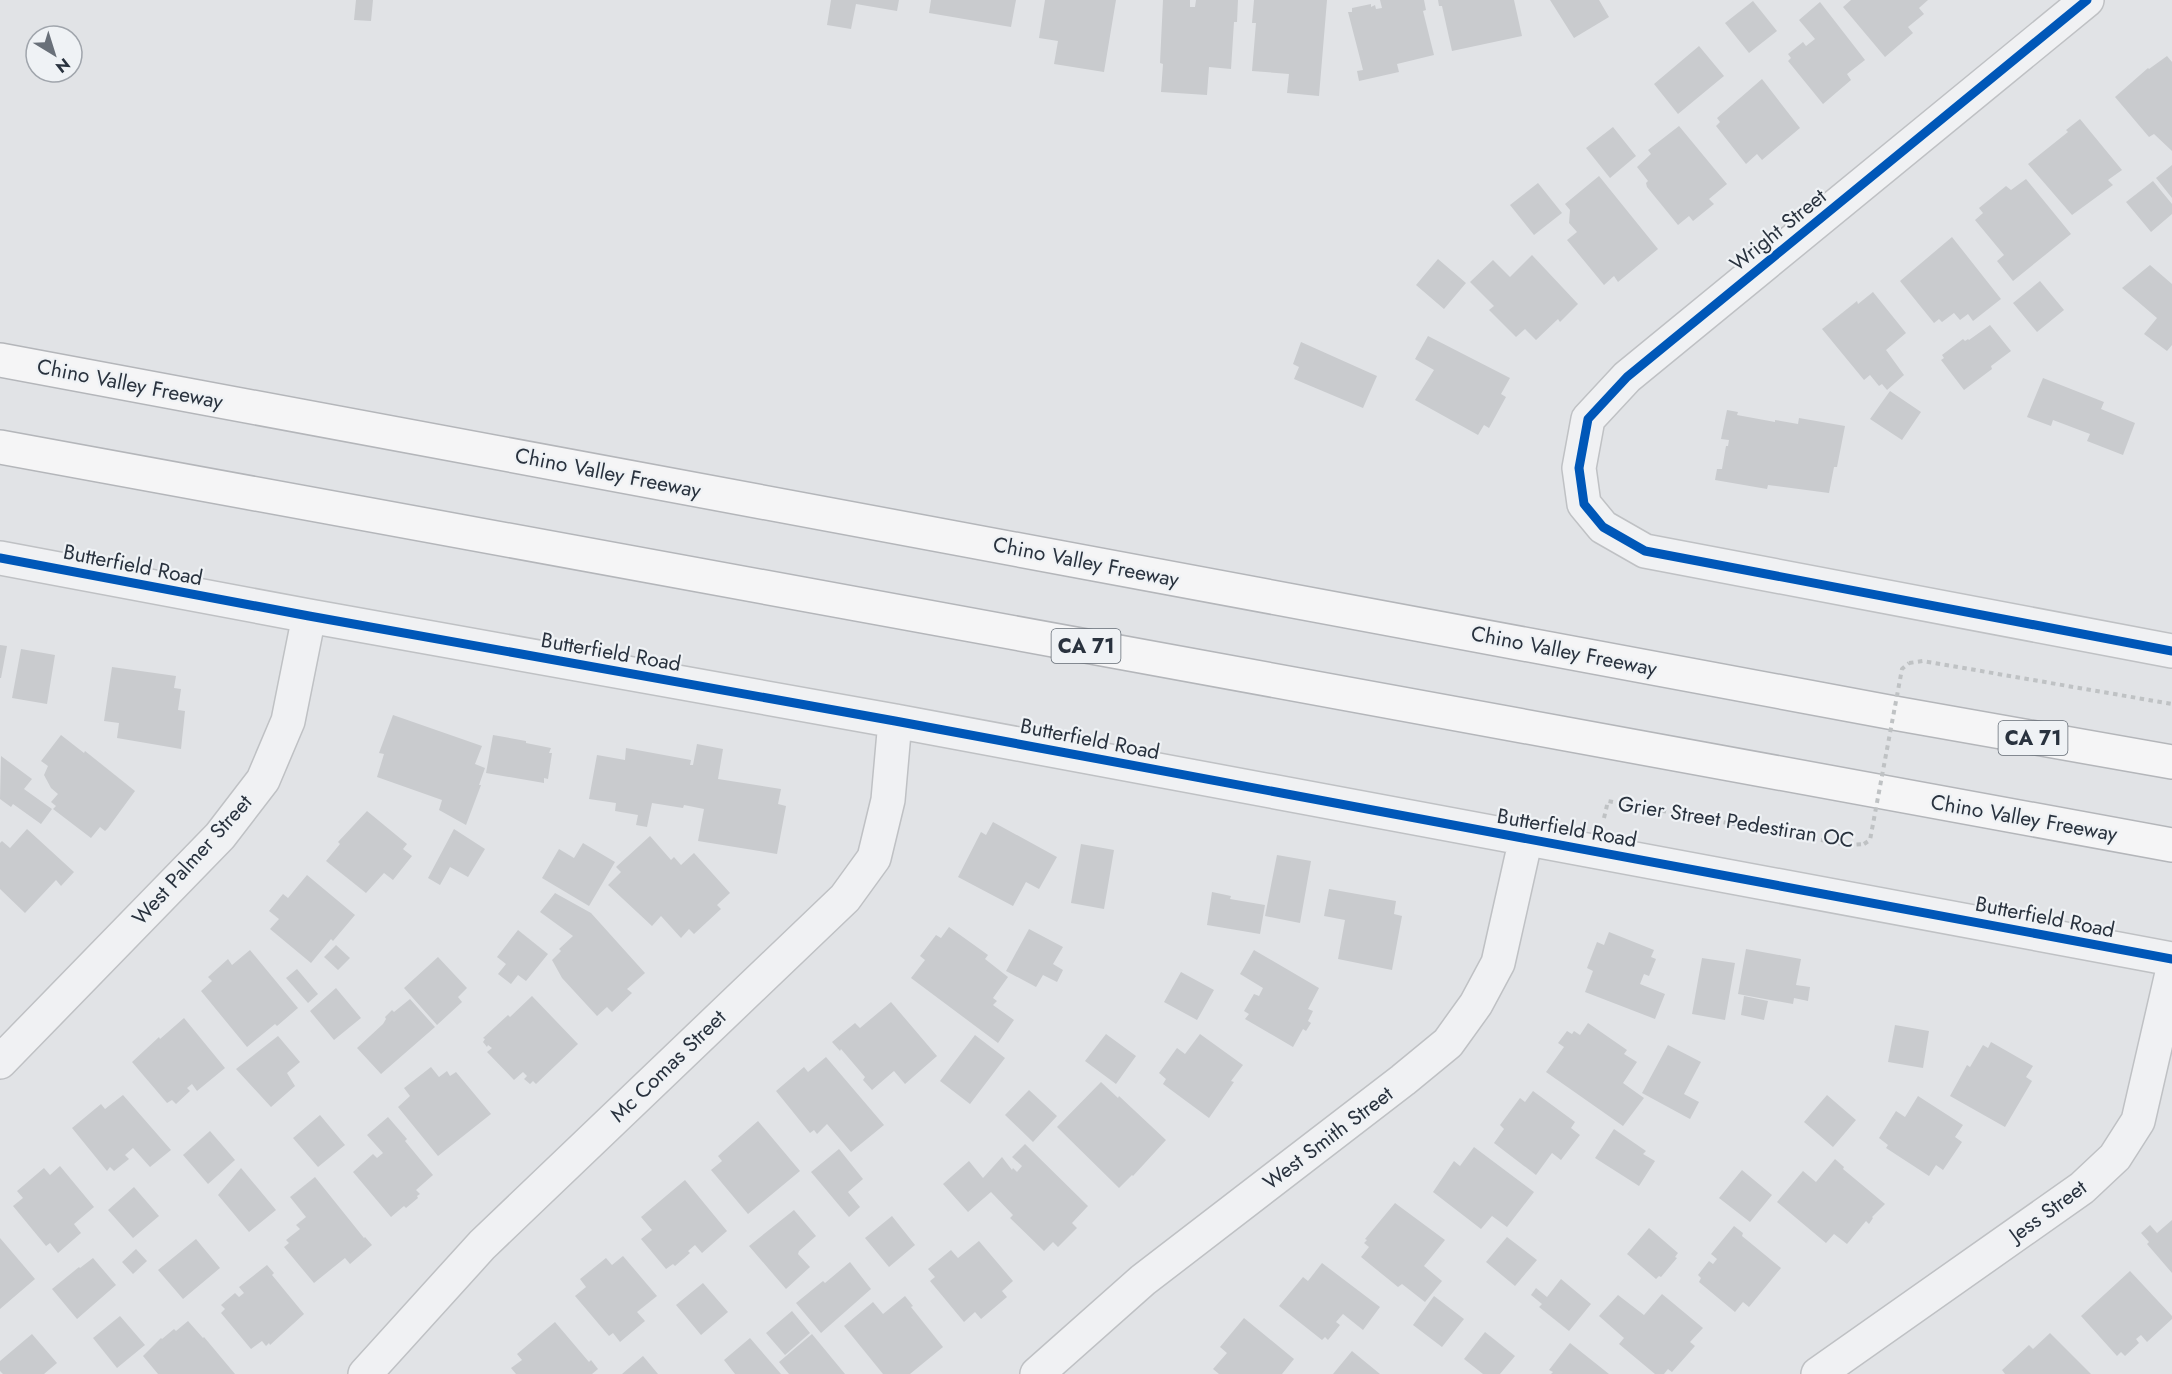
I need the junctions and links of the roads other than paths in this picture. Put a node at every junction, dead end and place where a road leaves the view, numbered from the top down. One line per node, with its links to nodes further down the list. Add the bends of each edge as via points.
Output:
1 (2086, 0): 6 (street, Wright Street, via 1627,377 1588,419 1579,468 1584,504 1603,527 1645,551)
2 (0, 360): 8 (highway, Chino Valley Freeway / CA 71)
3 (0, 447): 10 (highway, Chino Valley Freeway / CA 71)
4 (0, 558): 5 (street, Butterfield Road)
5 (309, 616): 7 (street, Butterfield Road); 13 (street, West Palmer Street, via 288,721 263,780 220,836)
6 (2172, 651)
7 (895, 721): 9 (street, Butterfield Road); 14 (street, Mc Comas Street, via 888,800 874,858 845,898 482,1245)
8 (2172, 762)
9 (1526, 838): 11 (street, Butterfield Road); 15 (street, West Smith Street, via 1498,963 1476,1004 1448,1043 1143,1280)
10 (2172, 845)
11 (2172, 959)
12 (2172, 973): 16 (street, Jess Street, via 2138,1121 2115,1157 2082,1188)
13 (0, 1062)
14 (365, 1374)
15 (1037, 1374)
16 (1818, 1374)

